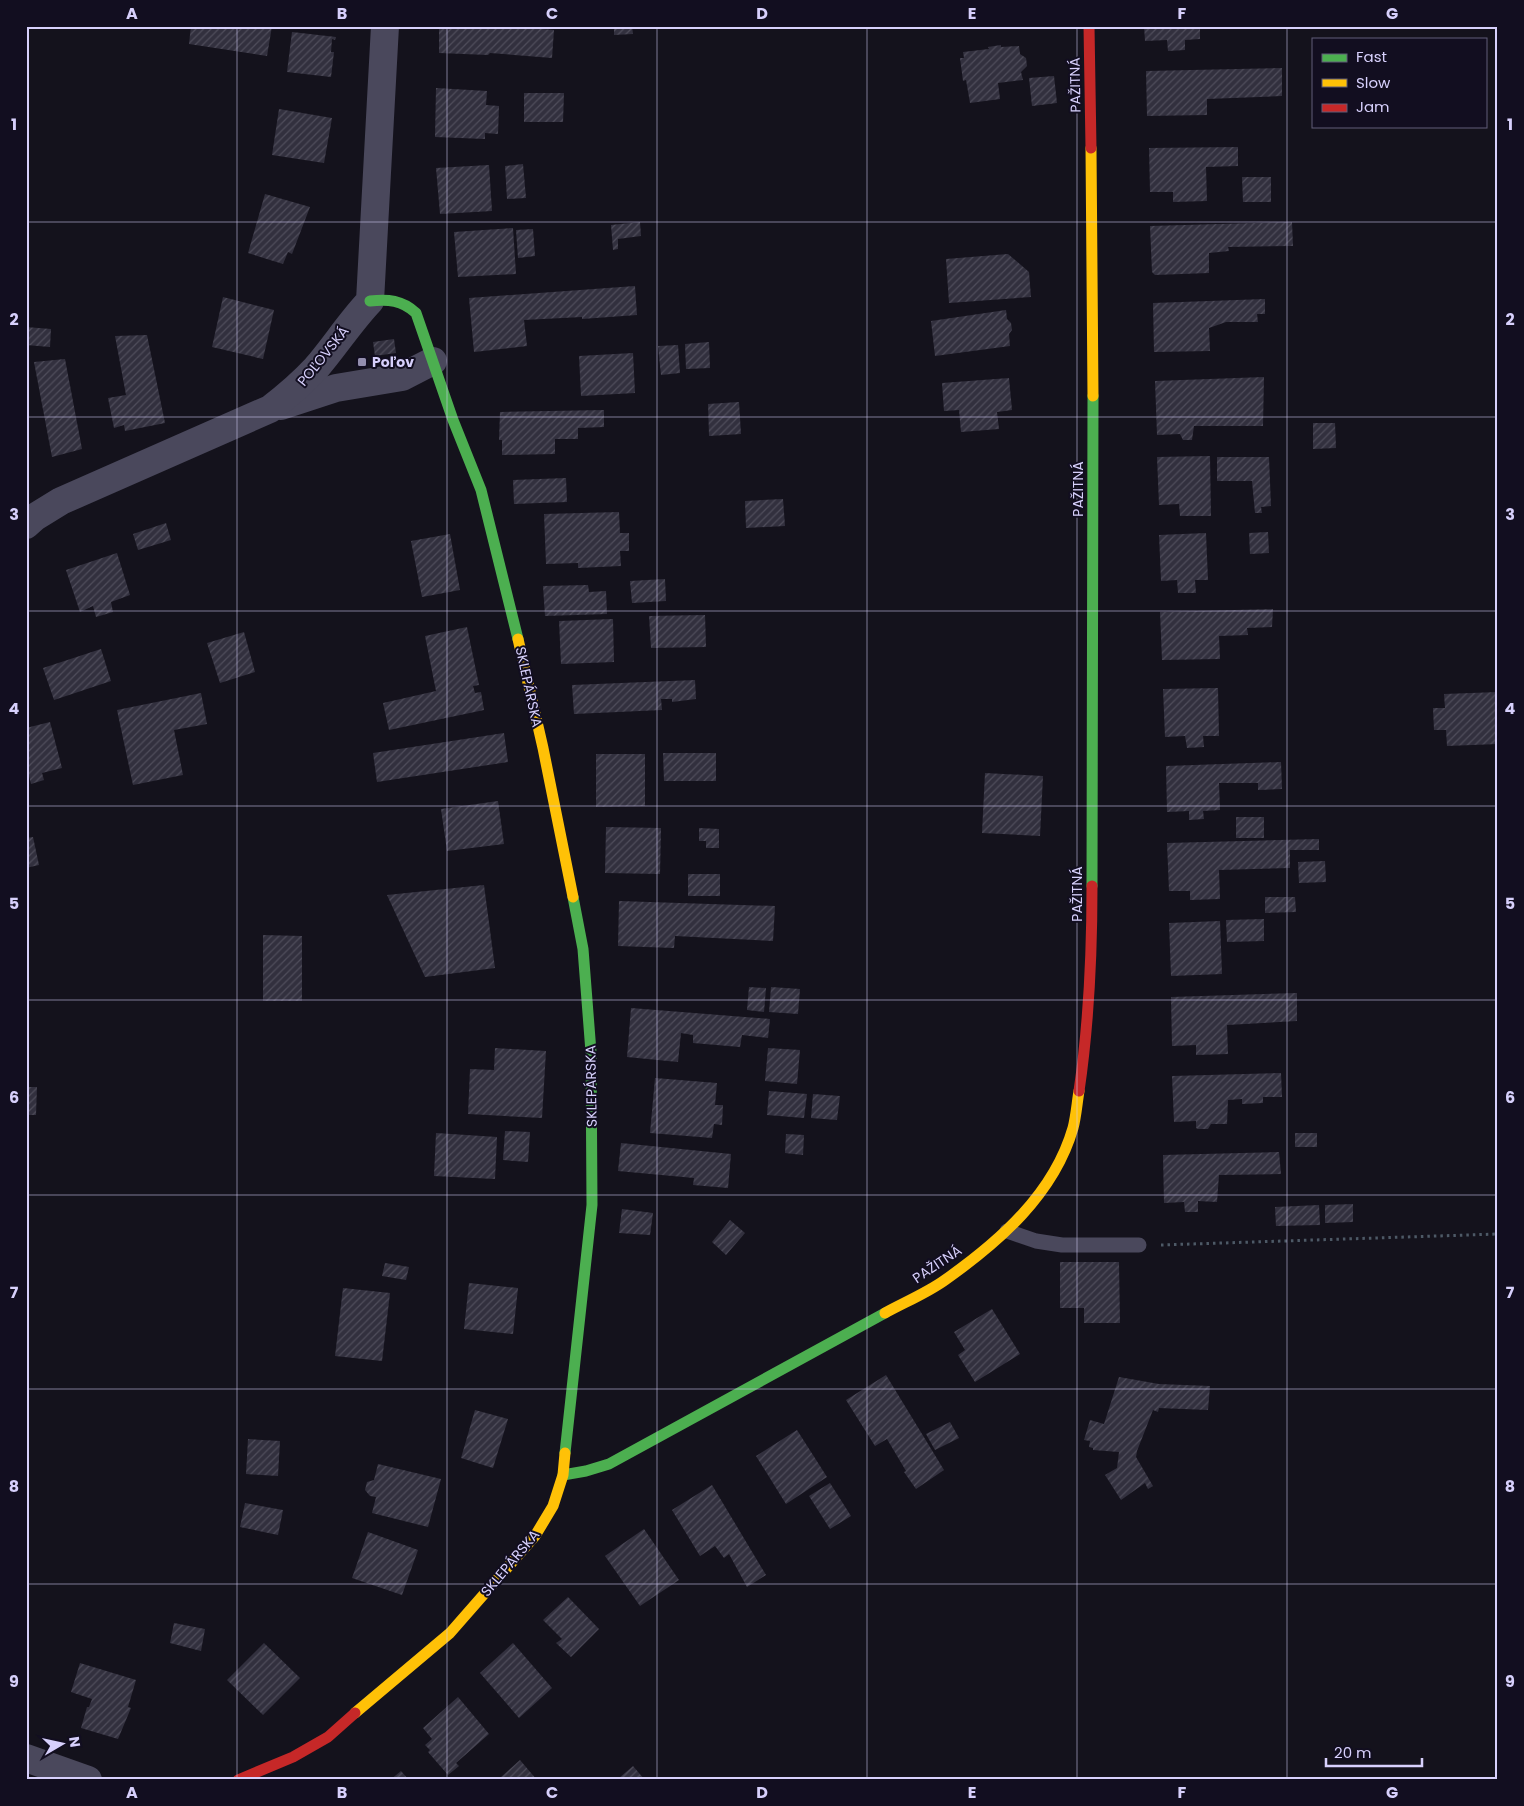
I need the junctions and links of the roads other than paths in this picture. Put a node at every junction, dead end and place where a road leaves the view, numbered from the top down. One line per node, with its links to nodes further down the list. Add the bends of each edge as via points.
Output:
1 (385, 26): 3 (street)
2 (1089, 26): 7 (street, PAŽITNÁ, via 1093,299 1092,945 1086,1043 1072,1128 1060,1161 1042,1191)
3 (370, 301): 4 (street, SKLEPÁRSKA, via 387,299 408,305 416,313); 5 (street, POĽOVSKÁ, via 317,367)
4 (433, 361): 5 (street, via 402,377 336,388); 9 (street, SKLEPÁRSKA, via 481,490 518,633 583,949 591,1052 592,1205)
5 (270, 409): 6 (street, POĽOVSKÁ, via 61,502)
6 (26, 525)
7 (1007, 1231): 8 (lane, via 1036,1241 1062,1245); 9 (street, PAŽITNÁ, via 927,1290 609,1464)
8 (1139, 1245)
9 (563, 1475): 12 (street, SKLEPÁRSKA, via 553,1506 535,1536 450,1633 328,1737 292,1757)
10 (26, 1758): 11 (street)
11 (88, 1780)
12 (238, 1780)

